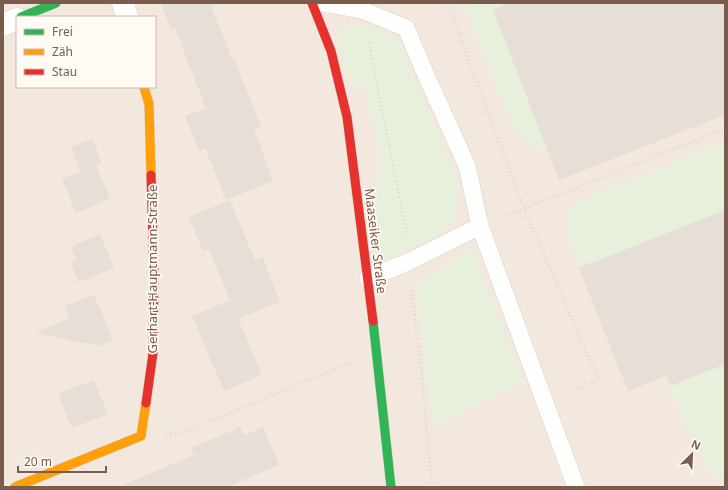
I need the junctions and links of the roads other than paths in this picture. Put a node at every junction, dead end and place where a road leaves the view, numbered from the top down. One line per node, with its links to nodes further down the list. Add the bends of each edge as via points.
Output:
1 (56, 3): 5 (street)
2 (123, 3): 6 (street)
3 (312, 3): 11 (street, Maaseiker Straße, via 331,51 347,117)
4 (322, 3): 10 (lane, via 362,10 406,28 467,166)
5 (24, 16)
6 (127, 16)
7 (16, 19): 8 (street)
8 (3, 25)
9 (144, 88): 12 (street, Gerhart-Hauptmann-Straße, via 149,104 154,274 153,353 141,436)
10 (480, 226): 11 (lane, via 408,262); 14 (lane)
11 (368, 278): 13 (street, Maaseiker Straße)
12 (15, 487)
13 (391, 487)
14 (576, 487)

